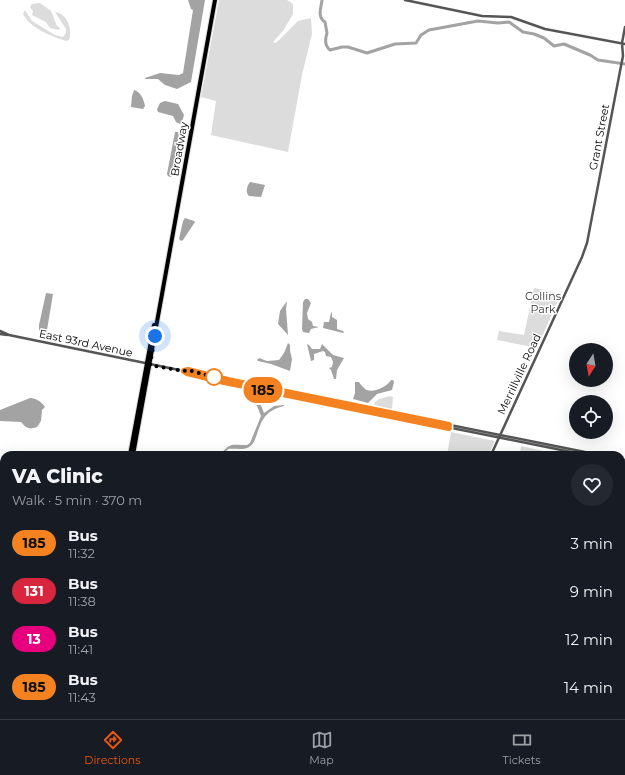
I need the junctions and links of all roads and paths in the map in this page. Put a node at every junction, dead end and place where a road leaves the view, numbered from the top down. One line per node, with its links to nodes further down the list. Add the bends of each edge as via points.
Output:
1 (215, 0): 9 (main road, Broadway)
2 (405, 0): 4 (street, via 482,16 511,17 545,29)
3 (625, 27): 4 (street, Grant Street)
4 (623, 44): 6 (street, Grant Street)
5 (625, 52): 6 (street)
6 (623, 56): 7 (street, Grant Street)
7 (589, 234): 10 (street, Merrillville Road, via 582,257)
8 (0, 333): 9 (street, East 93rd Avenue)
9 (148, 364): 10 (street, East 93rd Avenue, via 188,370); 11 (main road, Broadway)
10 (500, 436): 12 (street, Merrillville Road); 13 (street); 14 (street)
11 (133, 451)
12 (494, 451)
13 (568, 451)
14 (579, 451)

